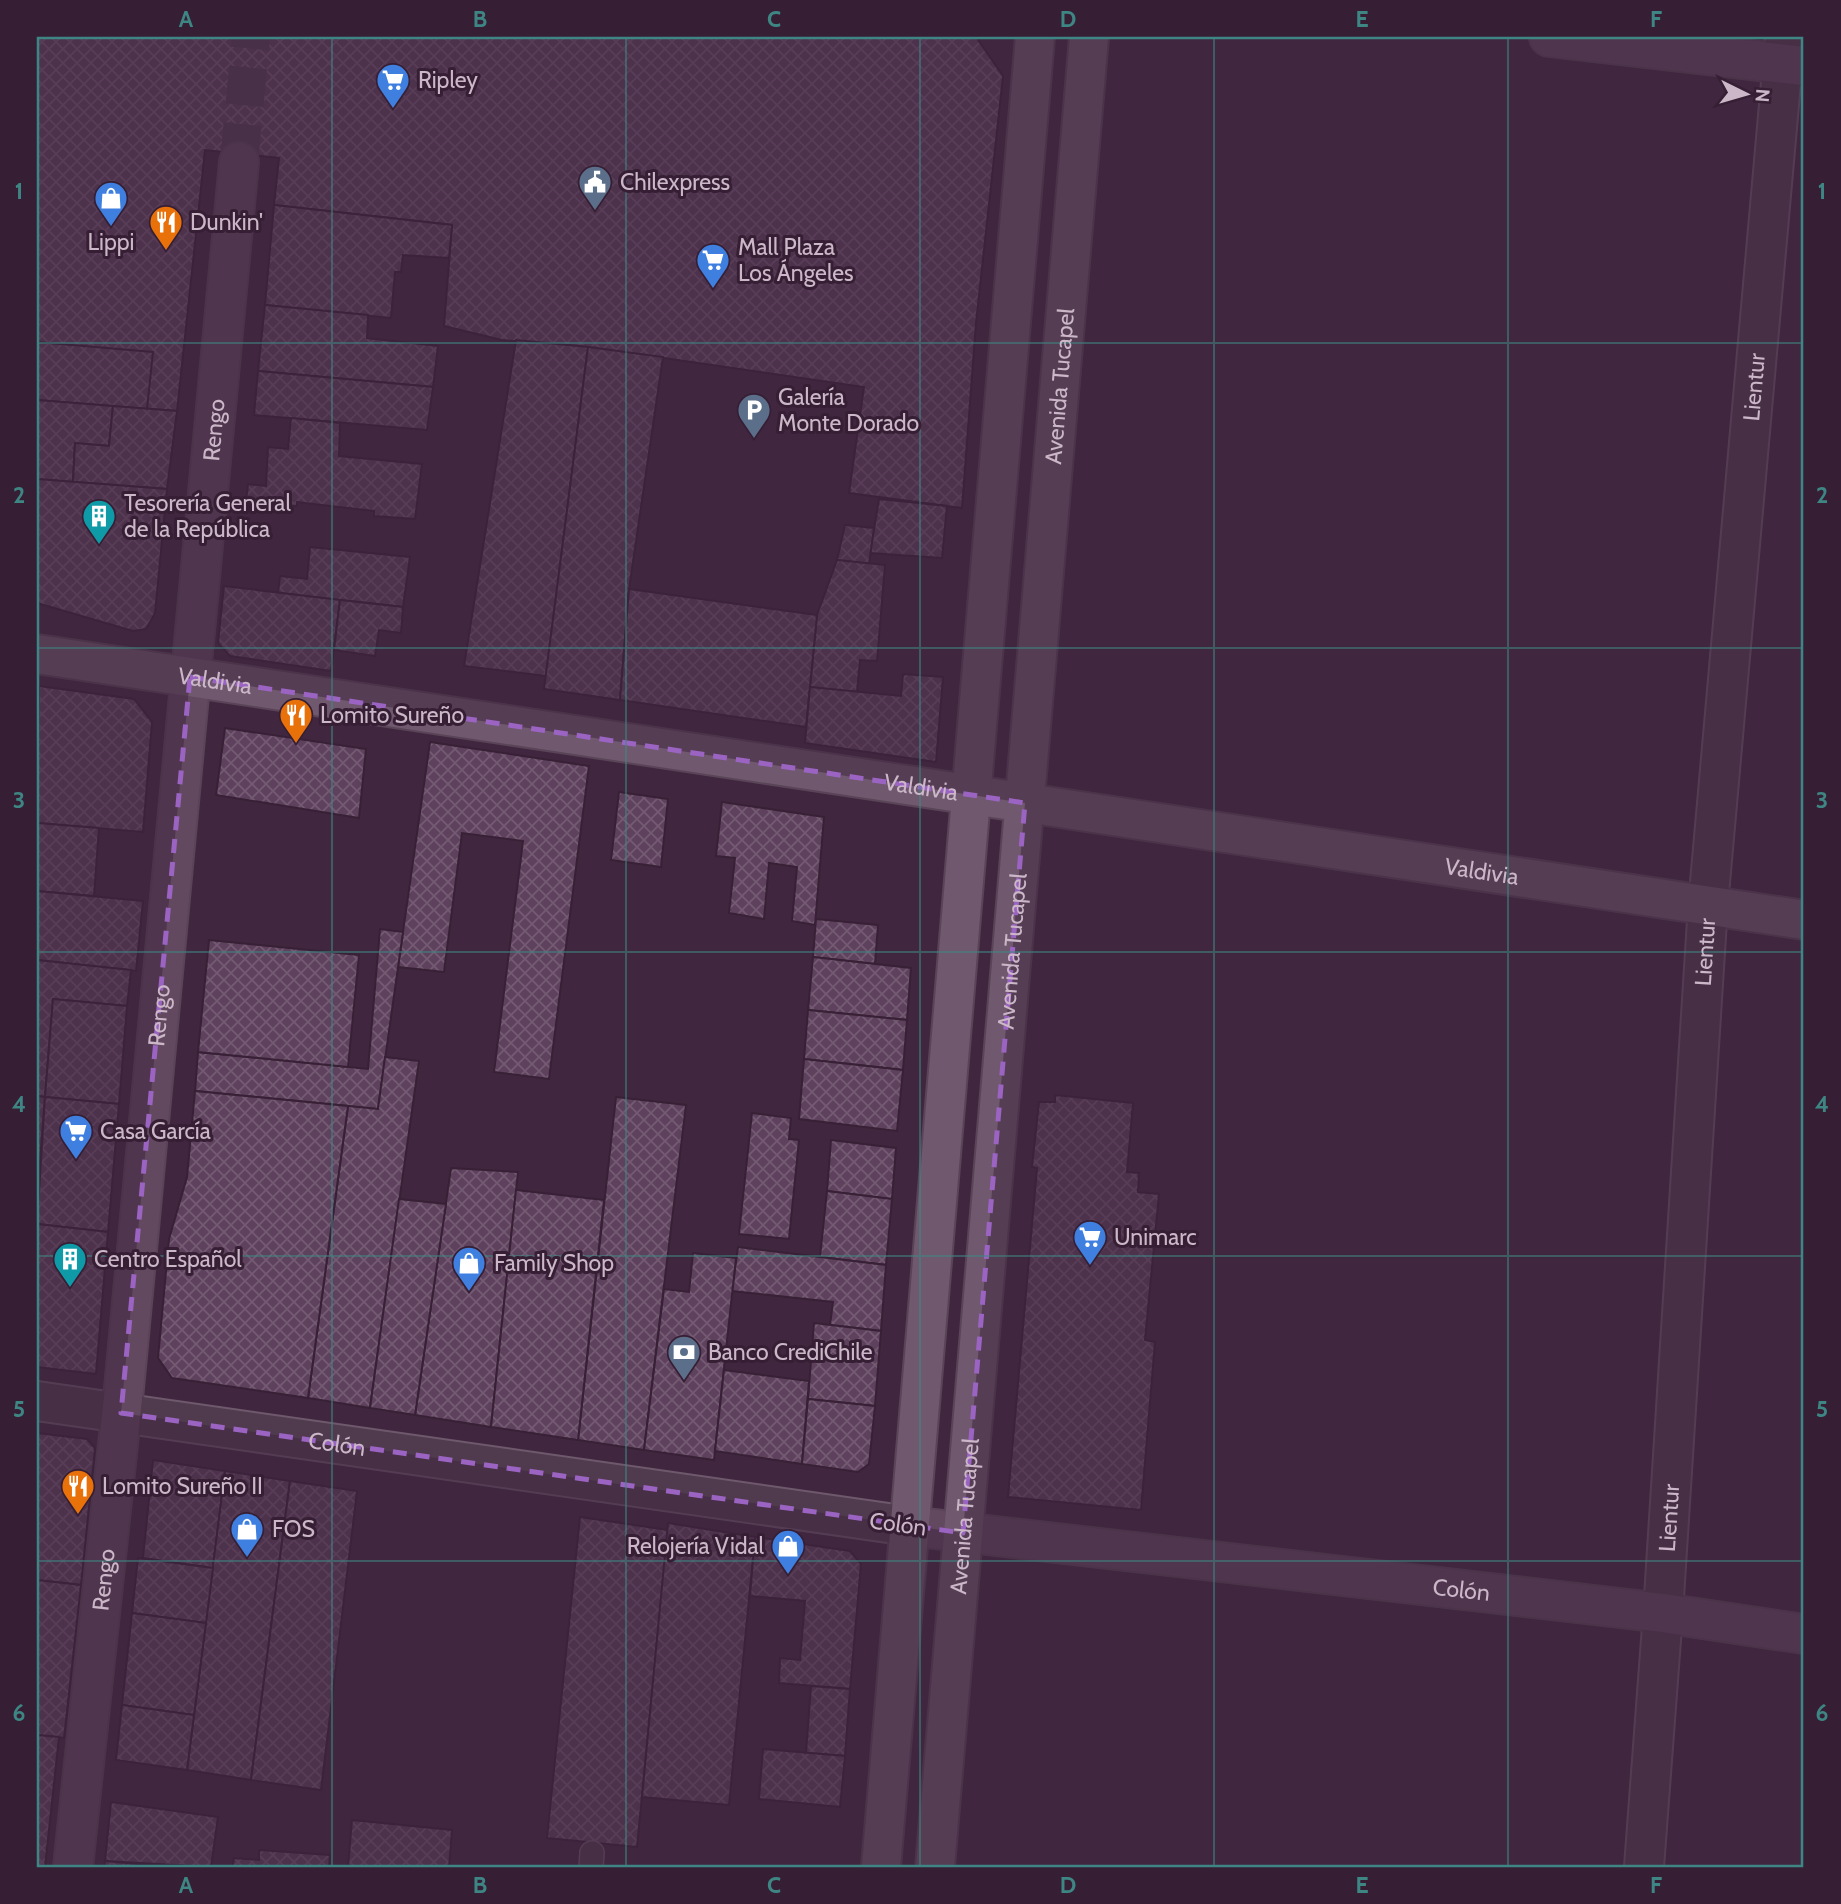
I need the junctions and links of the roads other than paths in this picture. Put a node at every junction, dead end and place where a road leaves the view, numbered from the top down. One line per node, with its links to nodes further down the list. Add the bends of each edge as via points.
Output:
1 (1035, 37): 6 (main road)
2 (1089, 37): 7 (main road, Avenida Tucapel)
3 (1549, 37): 4 (street)
4 (1791, 56): 12 (street, Lientur)
5 (239, 162): 9 (street, Rengo)
6 (1010, 329): 7 (main road, via 1036,371); 10 (main road)
7 (1056, 435): 11 (main road, Avenida Tucapel)
8 (37, 654): 9 (main road, Valdivia)
9 (190, 677): 10 (main road, Valdivia); 15 (street, Rengo)
10 (971, 795): 11 (main road, Valdivia); 16 (main road)
11 (1025, 803): 12 (main road, Valdivia); 17 (main road, Avenida Tucapel)
12 (1708, 905): 13 (main road, Valdivia); 18 (street, Lientur)
13 (1804, 920)
14 (37, 1401): 15 (street, Colón)
15 (121, 1413): 16 (street, Colón); 20 (street, Rengo)
16 (909, 1526): 17 (street, Colón); 21 (main road)
17 (963, 1532): 18 (street, Colón); 22 (main road, Avenida Tucapel)
18 (1663, 1613): 19 (street, Colón); 23 (street, Lientur)
19 (1804, 1634)
20 (73, 1867)
21 (881, 1867)
22 (935, 1867)
23 (1644, 1867)

